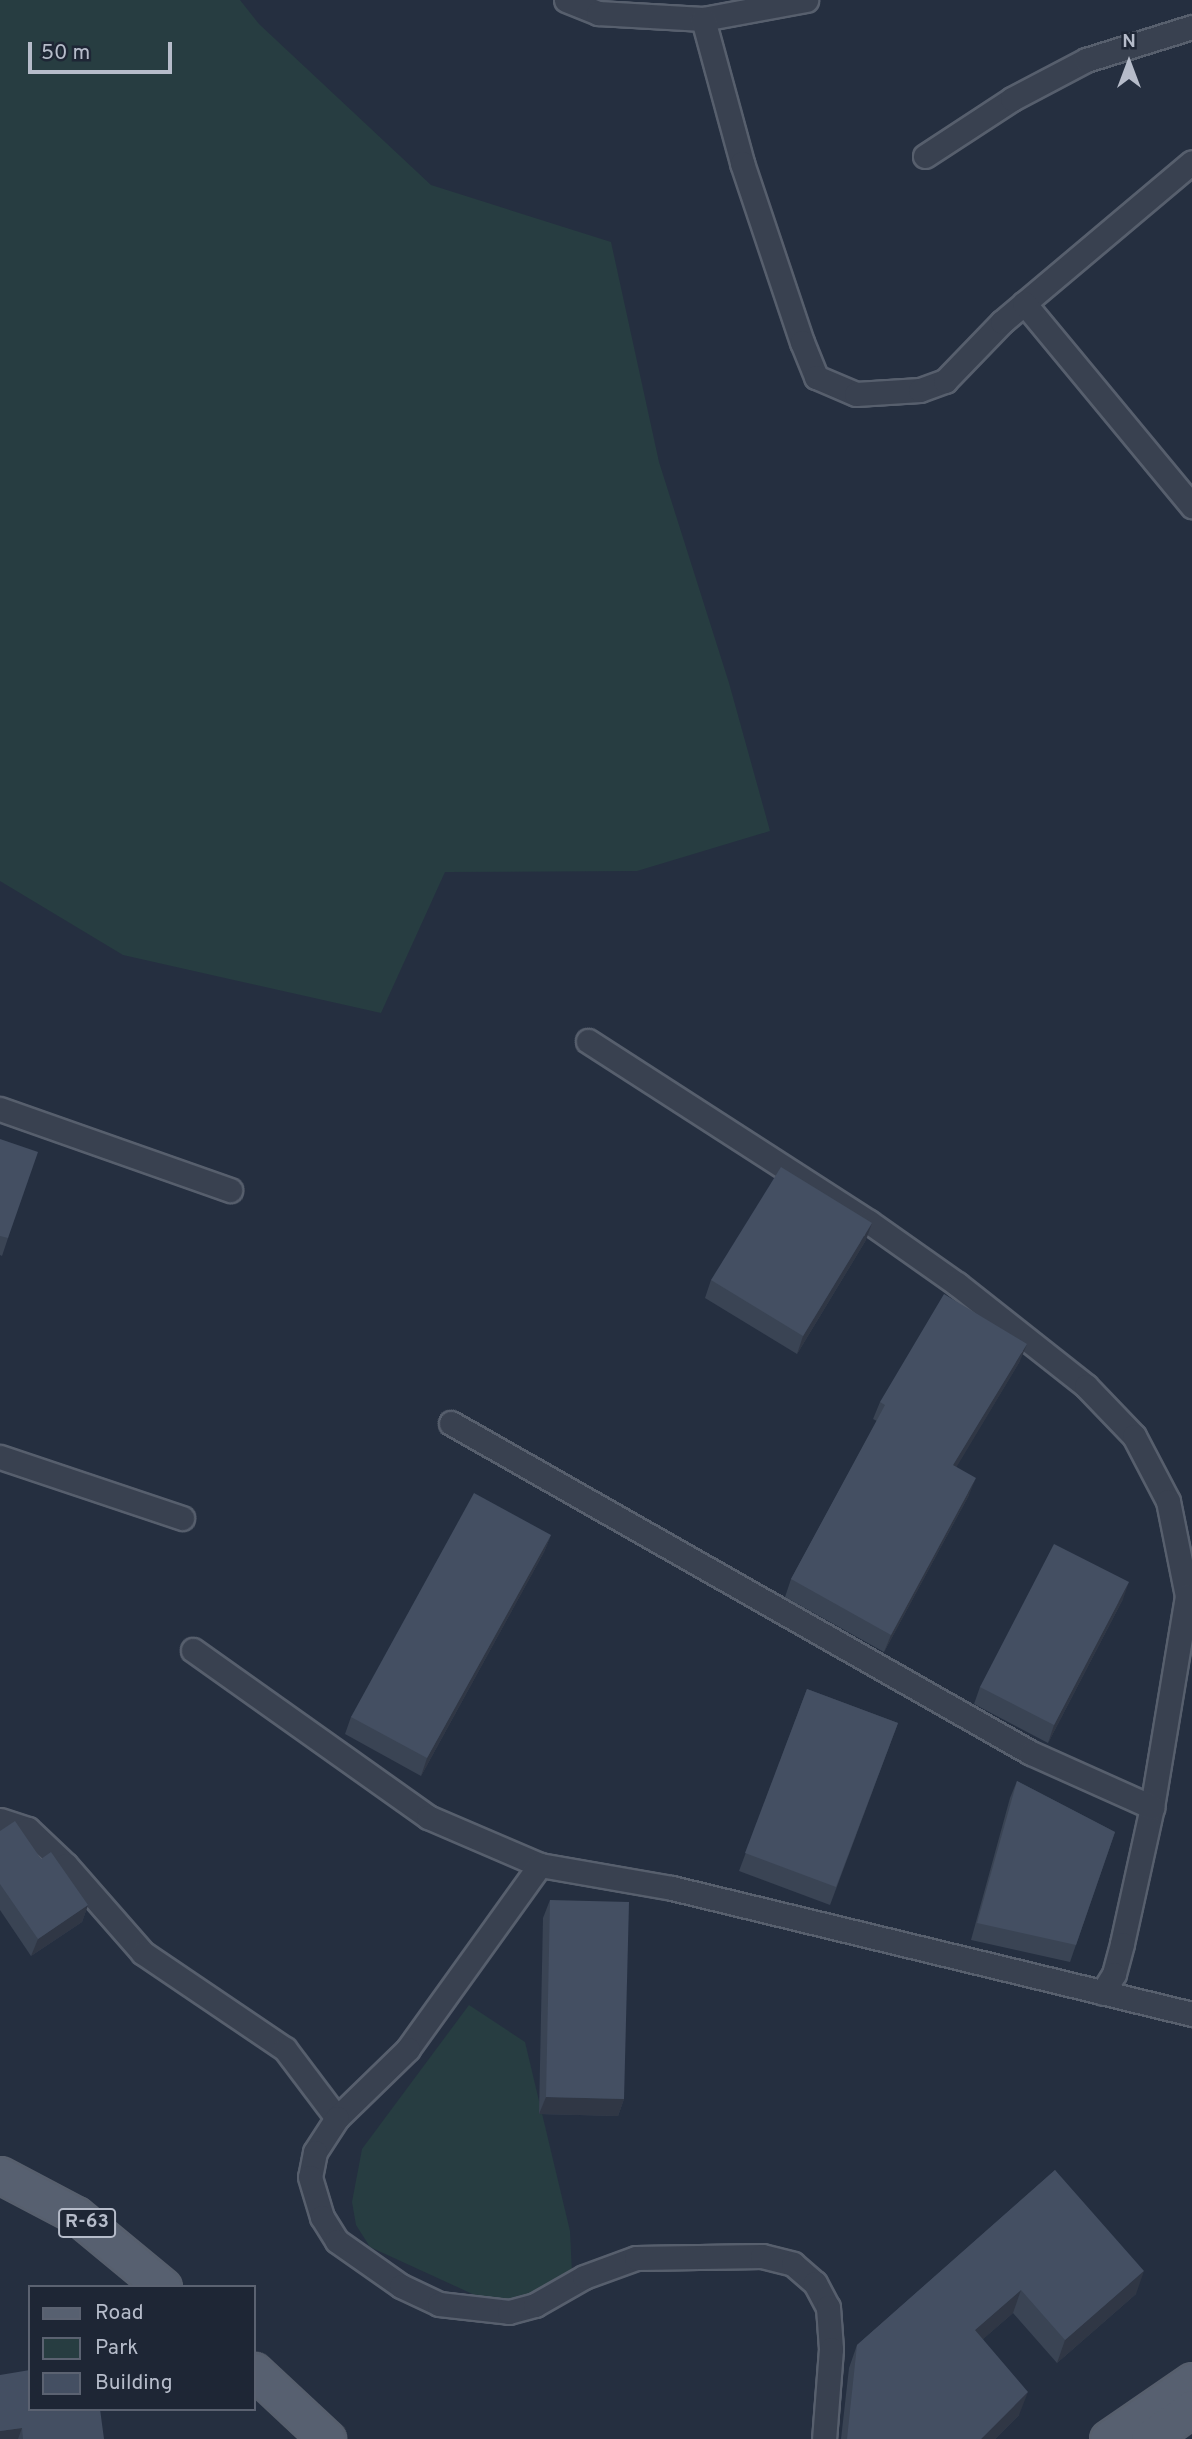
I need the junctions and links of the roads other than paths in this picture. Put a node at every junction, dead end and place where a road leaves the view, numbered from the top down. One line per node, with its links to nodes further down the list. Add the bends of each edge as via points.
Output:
1 (566, 0): 3 (street, via 598,13)
2 (806, 0): 3 (street)
3 (703, 19): 7 (street, via 742,163 816,377 856,394 920,390 945,381)
4 (1192, 27): 5 (street, via 1086,60 1012,99)
5 (925, 156)
6 (1192, 162): 7 (street)
7 (1024, 303): 8 (street)
8 (1192, 506)
9 (588, 1041): 16 (street, via 957,1284 1086,1386 1134,1436 1168,1501 1187,1596)
10 (0, 1109): 11 (street)
11 (230, 1190)
12 (451, 1423): 16 (street, via 1031,1753)
13 (0, 1457): 14 (street)
14 (181, 1518)
15 (192, 1650): 18 (street, via 428,1816)
16 (1152, 1807): 19 (street, via 1114,1975)
17 (0, 1819): 21 (street, via 28,1829 143,1953 285,2049)
18 (540, 1865): 19 (street, via 672,1888); 21 (street, via 408,2049)
19 (1102, 1993): 20 (street)
20 (1192, 2014)
21 (337, 2118): 32 (street, via 316,2152 310,2177 322,2217 337,2241 361,2262 439,2304 509,2312 557,2295 613,2264 660,2254 762,2256 793,2264 816,2283 828,2306 831,2349)
22 (0, 2175): 25 (main road, R-63, via 76,2215)
23 (0, 2199): 24 (main road, R-63, via 58,2231)
24 (134, 2285)
25 (161, 2285)
26 (256, 2373): 31 (main road)
27 (1192, 2381): 33 (main road)
28 (256, 2400): 30 (main road)
29 (1192, 2408): 34 (main road)
30 (295, 2439)
31 (327, 2439)
32 (824, 2439)
33 (1108, 2439)
34 (1149, 2439)

